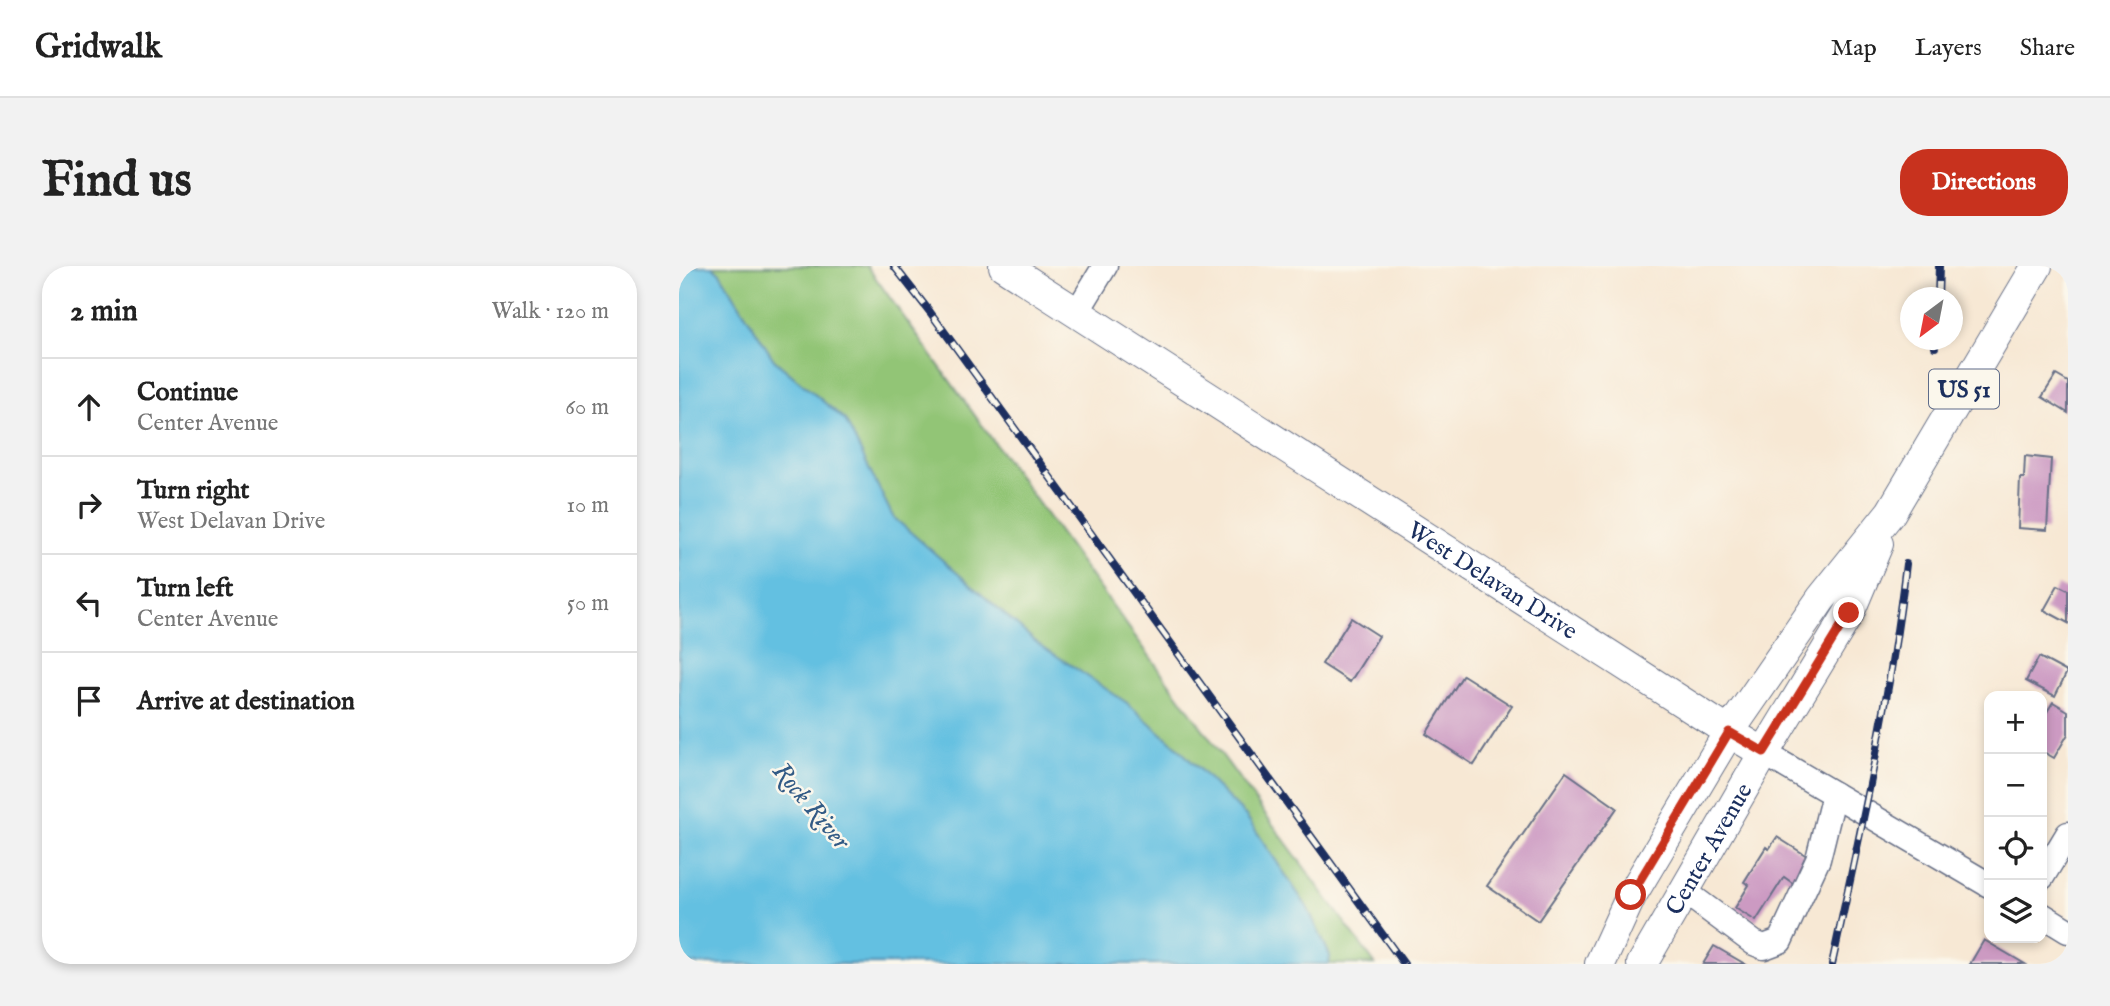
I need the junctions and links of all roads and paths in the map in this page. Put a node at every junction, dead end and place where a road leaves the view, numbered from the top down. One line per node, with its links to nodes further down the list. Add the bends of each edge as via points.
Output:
1 (1004, 266): 4 (main road, West Delavan Drive)
2 (1105, 266): 4 (street)
3 (2037, 266): 5 (main road, Center Avenue / US 51)
4 (1077, 312): 6 (main road, West Delavan Drive)
5 (1891, 512): 6 (main road, Center Avenue / US 51, via 1821,599); 7 (main road, Center Avenue / US 51, via 1849,613)
6 (1729, 732): 7 (main road, West Delavan Drive); 15 (main road, Center Avenue / US 51, via 1631,895)
7 (1764, 752): 8 (street, West Delavan Drive); 12 (main road, Center Avenue / US 51)
8 (1834, 794): 11 (street, West Delavan Drive); 12 (street, via 1818,859 1780,941 1764,947 1754,943)
9 (2068, 834): 10 (street)
10 (2047, 869)
11 (1984, 882)
12 (1683, 891): 16 (main road, Center Avenue / US 51)
13 (2047, 918): 14 (street)
14 (2068, 931)
15 (1600, 964)
16 (1641, 964)

